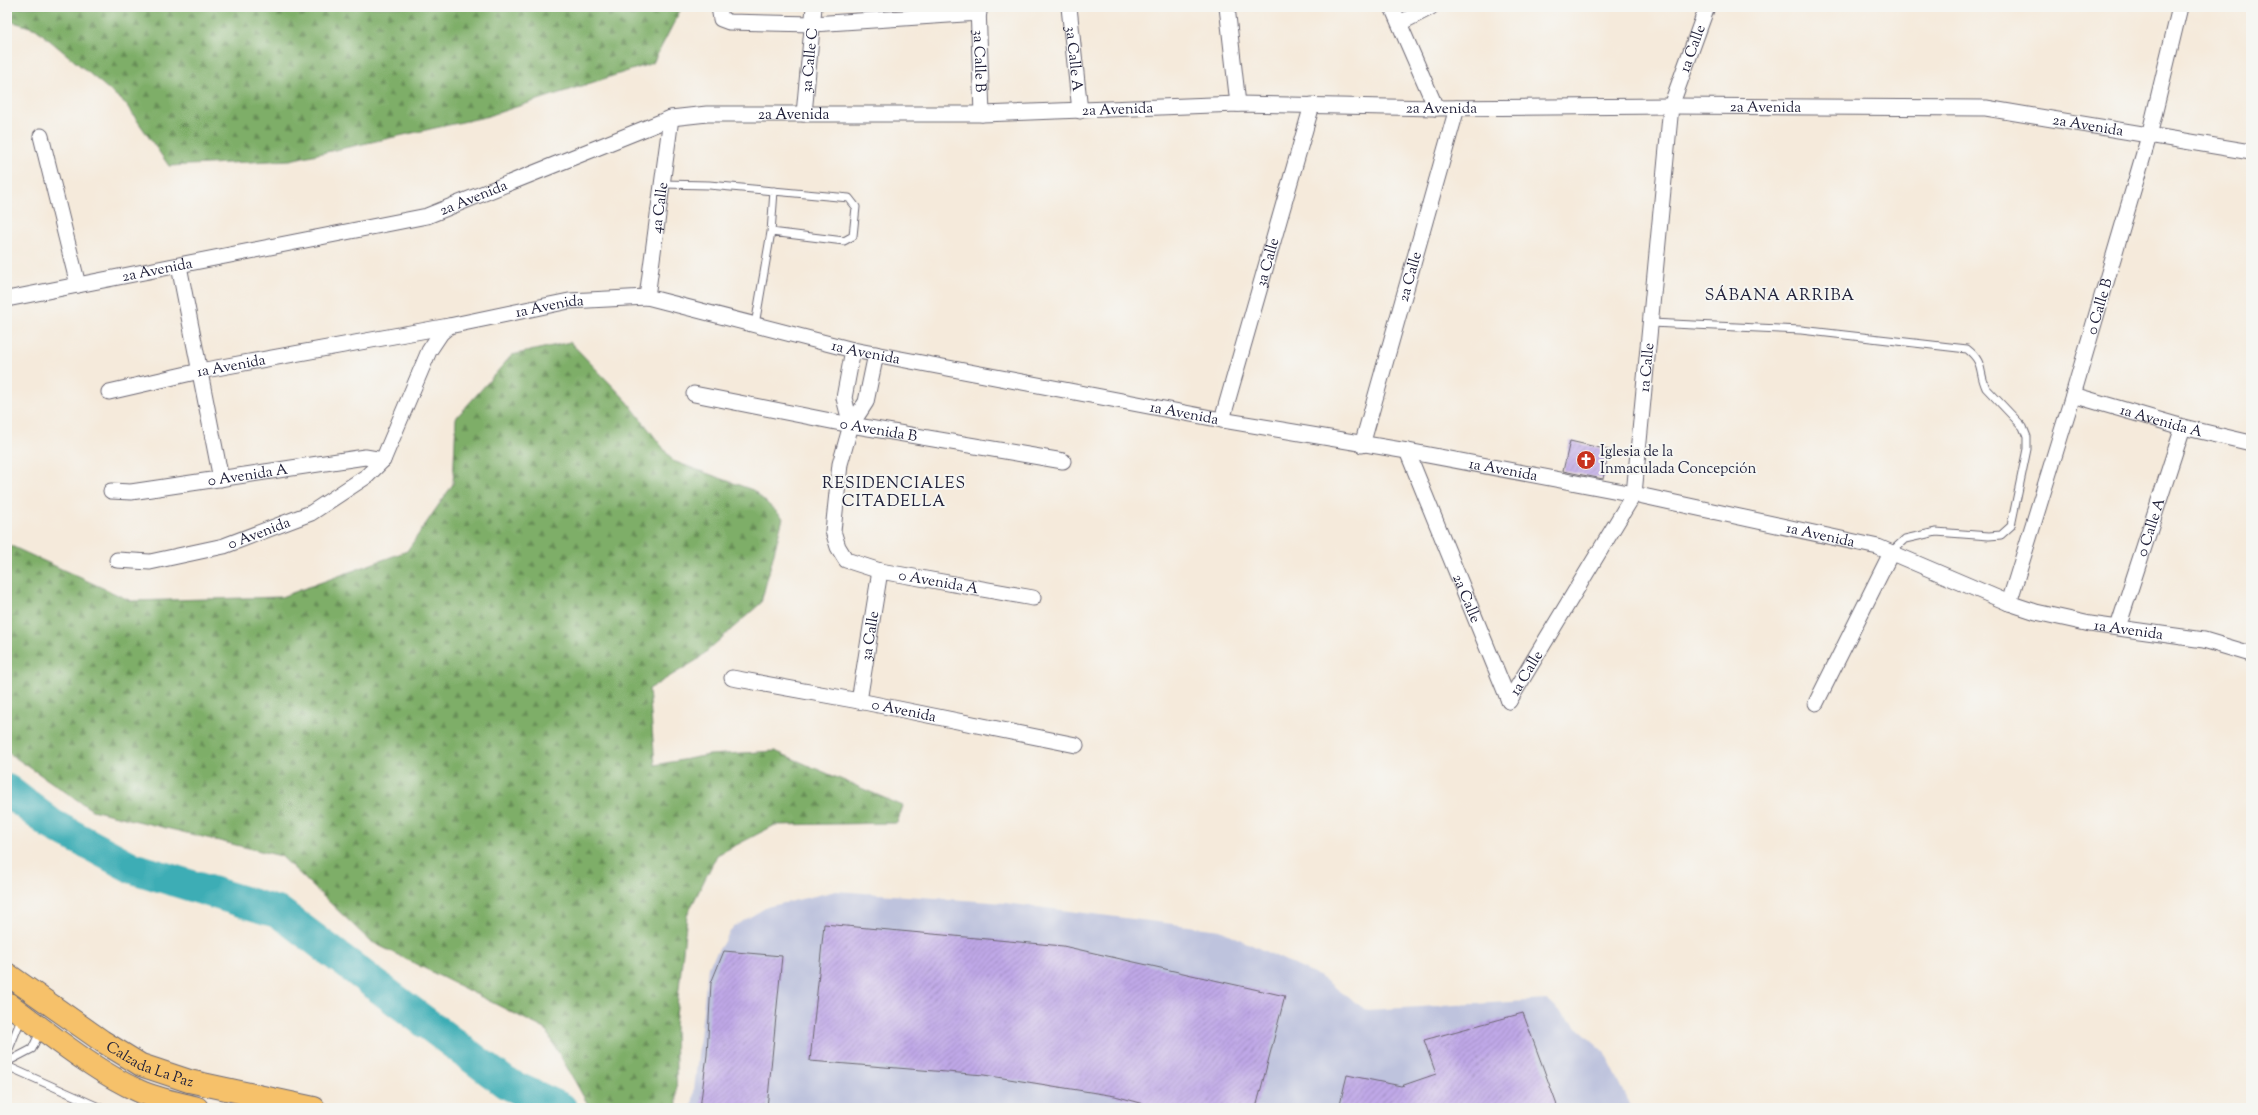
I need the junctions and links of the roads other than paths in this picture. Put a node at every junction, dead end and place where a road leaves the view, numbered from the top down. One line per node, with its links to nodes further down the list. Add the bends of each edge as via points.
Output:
1 (719, 7): 11 (street, via 721,19 729,22)
2 (814, 7): 11 (street, 3a Calle C)
3 (1069, 7): 17 (street, 3a Calle A)
4 (1227, 7): 12 (street)
5 (1392, 7): 10 (street)
6 (1431, 7): 10 (street)
7 (1707, 7): 14 (street, 1a Calle)
8 (2180, 7): 22 (street, 0 Calle B)
9 (979, 10): 11 (street); 19 (street, 3a Calle B)
10 (1400, 23): 15 (street)
11 (813, 24): 18 (street, 3a Calle C)
12 (1238, 104): 13 (street, 2a Avenida); 17 (street, 2a Avenida)
13 (1312, 105): 15 (street, 2a Avenida); 40 (street, 3a Calle)
14 (1671, 106): 16 (street, 2a Avenida); 22 (street, 2a Avenida, via 1986,108); 31 (street, 1a Calle)
15 (1436, 108): 16 (street, 2a Avenida)
16 (1457, 108): 44 (street, 2a Calle)
17 (1080, 111): 19 (street, 2a Avenida)
18 (804, 114): 19 (street, 2a Avenida); 20 (street, 2a Avenida, via 707,114)
19 (982, 114)
20 (671, 118): 24 (street, 4a Calle); 27 (street, 2a Avenida, via 427,216)
21 (41, 136): 28 (street)
22 (2149, 136): 23 (street, 2a Avenida); 39 (street, 0 Calle B)
23 (2251, 152)
24 (662, 184): 25 (lane); 29 (street, 4a Calle)
25 (774, 191): 26 (lane); 26 (lane, via 849,198 856,207 853,236 844,241)
26 (771, 232): 32 (lane)
27 (179, 266): 28 (street, 2a Avenida); 36 (street)
28 (78, 285): 30 (street, 2a Avenida)
29 (647, 297): 32 (street, 1a Avenida); 33 (street, 1a Avenida, via 569,301)
30 (7, 299)
31 (1651, 323): 50 (street, 1a Calle); 51 (lane, via 1801,330 1967,349 1976,355 1986,388 2023,427 2027,437 2027,449 2011,526 2001,534 1989,536 1936,532 1905,539)
32 (755, 325): 34 (street, 1a Avenida)
33 (449, 326): 36 (street, 1a Avenida); 46 (street, via 429,351)
34 (853, 350): 35 (street, 1a Avenida); 41 (street, via 844,398)
35 (876, 354): 40 (street, 1a Avenida); 41 (street, via 866,402)
36 (200, 371): 37 (street, 1a Avenida); 48 (street)
37 (109, 392)
38 (694, 394): 41 (street, 0 Avenida B)
39 (2073, 395): 42 (street, 1a Avenida A); 55 (street, 0 Calle B)
40 (1222, 420): 44 (street, 1a Avenida)
41 (851, 425): 47 (street, 0 Avenida B); 53 (street, 0 Avenida A, via 840,464 833,531 846,560)
42 (2183, 427): 43 (street, 1a Avenida A); 56 (street, 0 Calle A)
43 (2251, 443)
44 (1362, 445): 45 (street, 1a Avenida)
45 (1407, 451): 50 (street, 1a Avenida); 60 (street, 2a Calle)
46 (383, 460): 48 (street, 0 Avenida A, via 365,457); 52 (street, 0 Avenida, via 367,476 311,513 224,546 150,562)
47 (1063, 462)
48 (221, 479): 49 (street, 0 Avenida A, via 131,492)
49 (111, 492)
50 (1634, 494): 51 (street, 1a Avenida, via 1878,547); 60 (street, 1a Calle)
51 (1891, 553): 55 (street, 1a Avenida); 61 (street)
52 (117, 560)
53 (880, 571): 54 (street, 0 Avenida A); 59 (street, 3a Calle)
54 (1033, 598)
55 (2008, 603): 56 (street, 1a Avenida, via 2063,619)
56 (2118, 626): 57 (street, 1a Avenida, via 2204,640)
57 (2251, 654)
58 (732, 678): 59 (street, 0 Avenida)
59 (859, 701): 62 (street, 0 Avenida)
60 (1509, 701)
61 (1816, 703)
62 (1076, 745)
63 (7, 974): 72 (main road, Calzada La Paz, via 102,1041 154,1071 188,1081)
64 (15, 1009): 65 (main road, Calzada La Paz); 66 (lane)
65 (42, 1028): 67 (lane, via 32,1048); 69 (main road, Calzada La Paz, via 127,1086)
66 (7, 1054)
67 (7, 1062)
68 (7, 1066): 70 (lane)
69 (158, 1103): 71 (main road, Calzada La Paz)
70 (101, 1108)
71 (197, 1108)
72 (314, 1108)

